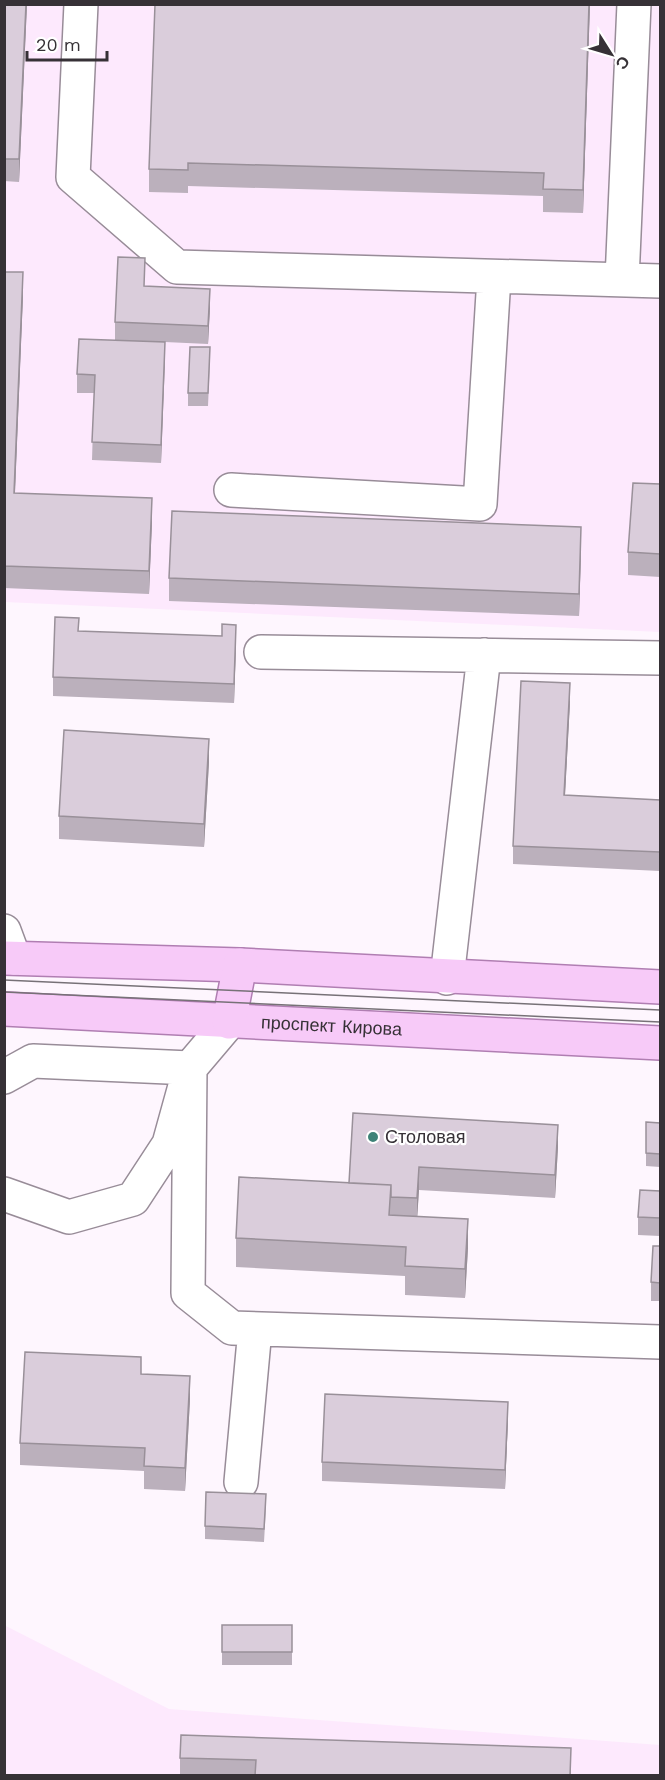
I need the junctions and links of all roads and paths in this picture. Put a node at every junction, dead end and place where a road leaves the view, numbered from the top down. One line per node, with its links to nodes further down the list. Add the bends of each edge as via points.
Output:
1 (81, 4): 3 (lane, via 73,177 177,267)
2 (634, 4): 4 (lane)
3 (494, 277): 4 (lane); 6 (lane, via 480,504)
4 (622, 280): 5 (lane)
5 (660, 281)
6 (231, 490)
7 (261, 652): 8 (lane)
8 (484, 655): 9 (lane); 12 (lane)
9 (660, 658)
10 (8, 949): 11 (main road); 14 (main road)
11 (240, 965): 12 (main road); 15 (main road)
12 (447, 978): 13 (main road)
13 (660, 987)
14 (6, 1009): 15 (main road, проспект Кирова)
15 (230, 1022): 16 (main road, проспект Кирова); 17 (lane)
16 (660, 1043)
17 (190, 1068): 18 (lane, via 33,1061); 19 (lane, via 169,1143 133,1199 69,1216); 20 (lane, via 188,1293 232,1328)
18 (4, 1077)
19 (4, 1194)
20 (255, 1329): 21 (lane); 22 (lane)
21 (660, 1342)
22 (241, 1482)

